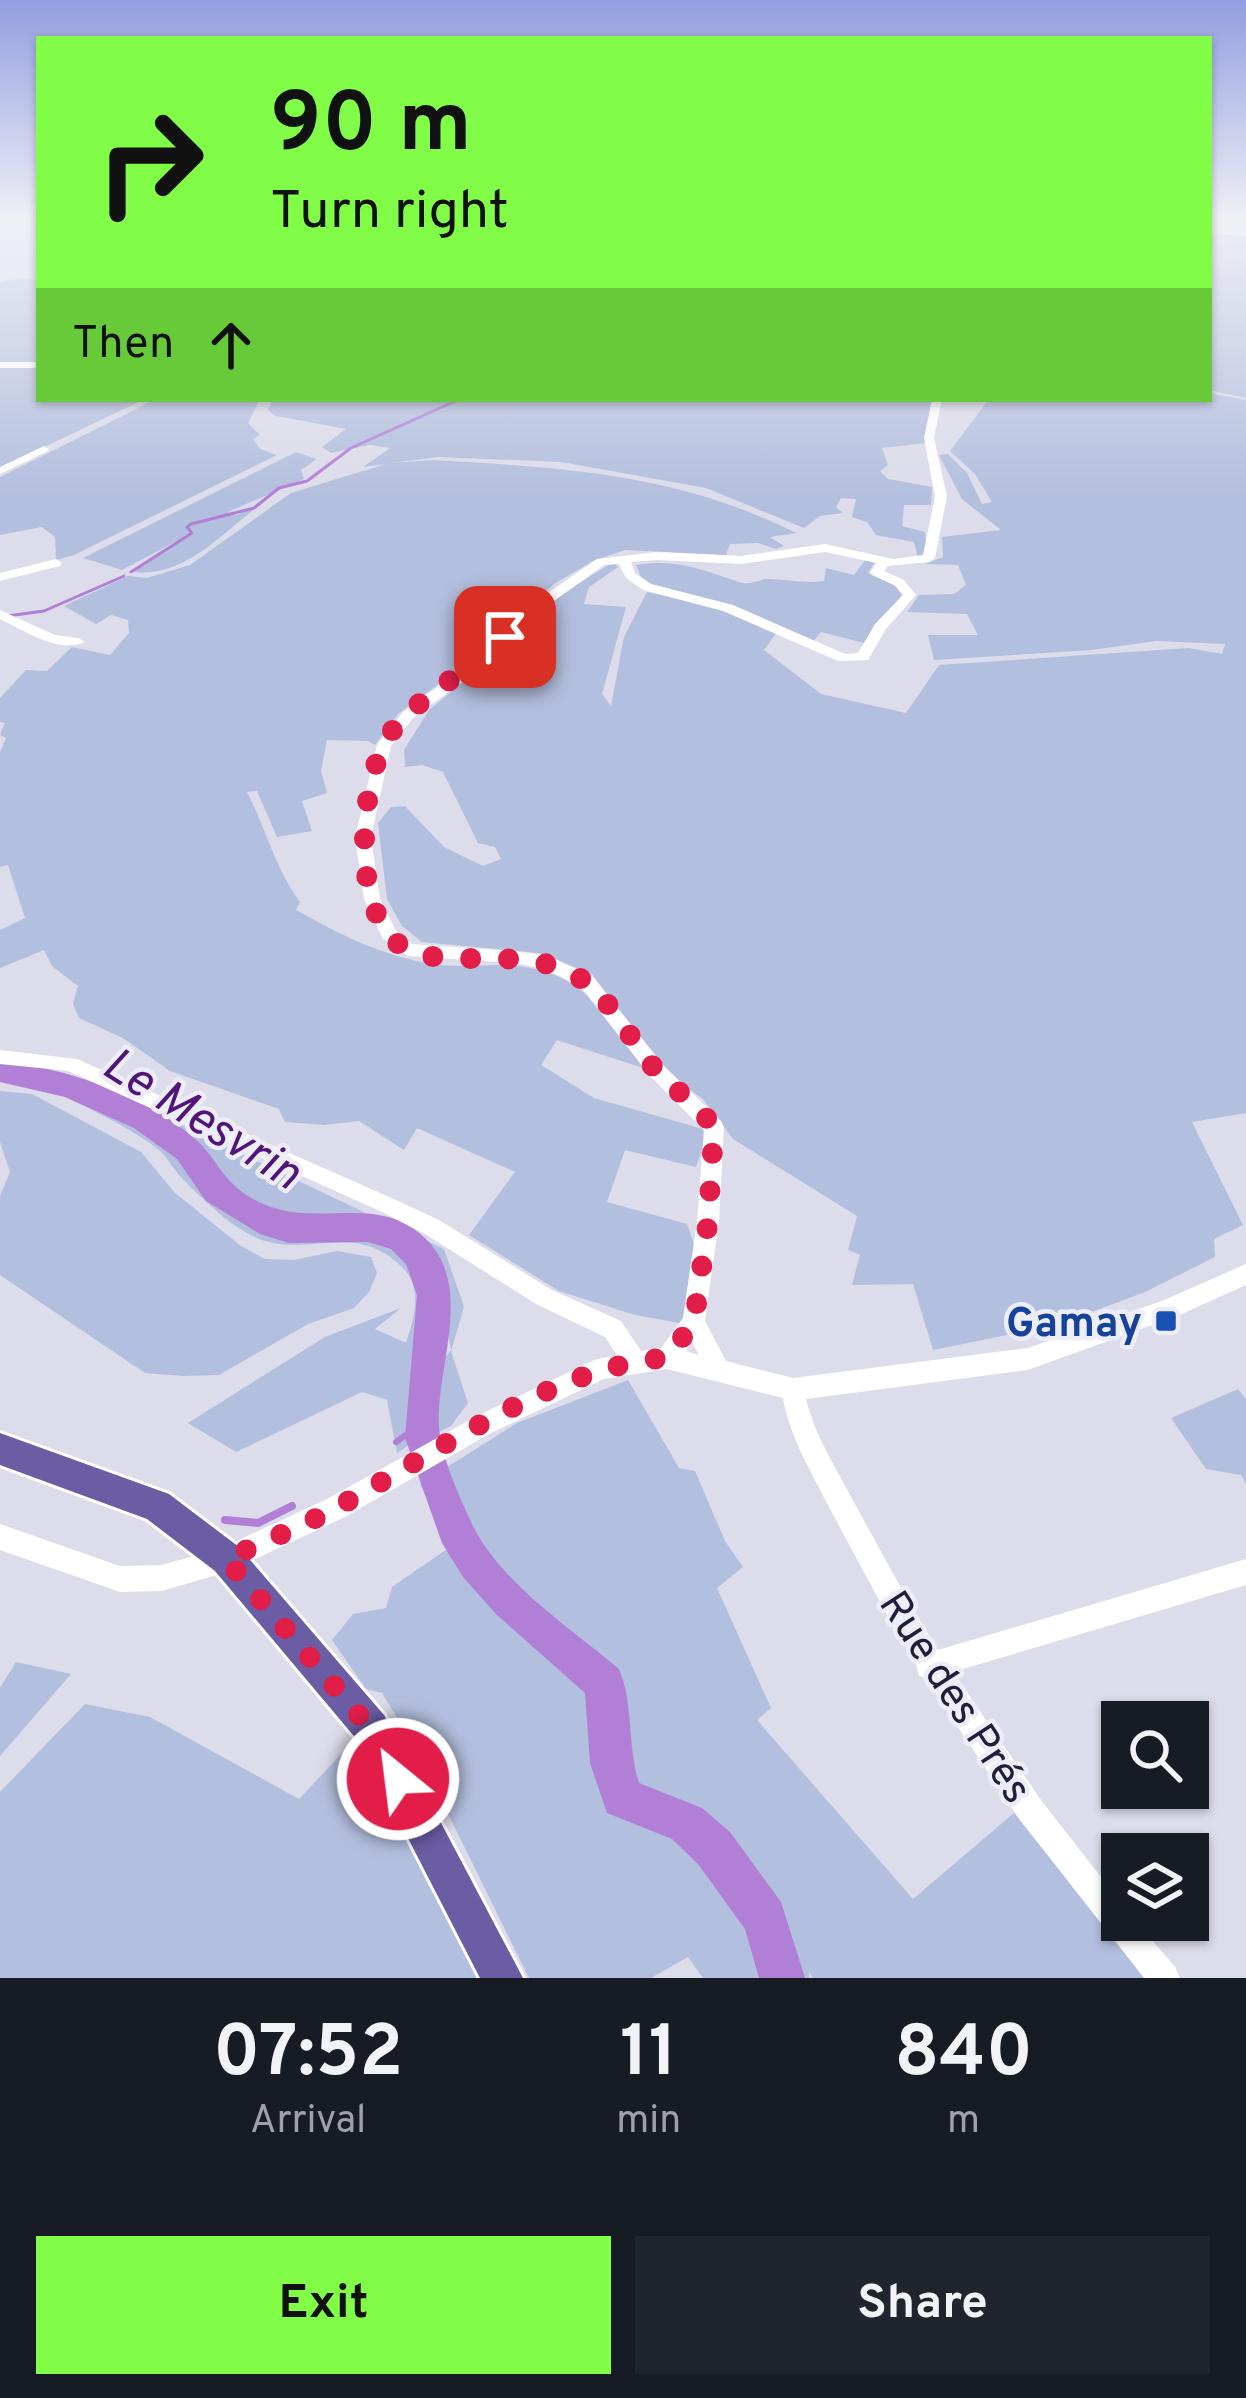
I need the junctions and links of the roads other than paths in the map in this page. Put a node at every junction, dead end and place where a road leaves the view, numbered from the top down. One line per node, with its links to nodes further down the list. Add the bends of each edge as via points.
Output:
1 (0, 365): 2 (street)
2 (36, 365)
3 (937, 402): 7 (street, via 930,445 941,496 933,554)
4 (44, 448): 5 (street)
5 (0, 472)
6 (623, 558): 7 (street, via 741,560 834,548); 7 (street, via 646,587 728,608 853,660 863,658 910,596 876,572); 14 (street, via 564,584 394,729 368,804 365,866 389,935 408,950 549,963 587,982 714,1127)
7 (885, 562)
8 (56, 563): 9 (street)
9 (0, 577)
10 (4, 615): 11 (street)
11 (78, 642)
12 (0, 1057): 16 (street, via 70,1064 389,1206 613,1329)
13 (1246, 1274): 18 (street, via 1028,1359)
14 (694, 1322): 15 (street); 17 (street)
15 (667, 1358): 16 (street); 17 (street)
16 (634, 1360): 21 (street, via 602,1367)
17 (720, 1373): 18 (street)
18 (793, 1389): 23 (street, Rue des Prés, via 795,1413)
19 (0, 1449): 21 (main road, via 157,1506)
20 (0, 1537): 21 (street, via 120,1579 162,1578)
21 (226, 1559): 24 (main road, via 370,1728)
22 (1246, 1572): 23 (street)
23 (929, 1666): 25 (street, Rue des Prés, via 1009,1784)
24 (502, 1978)
25 (1164, 1978)

